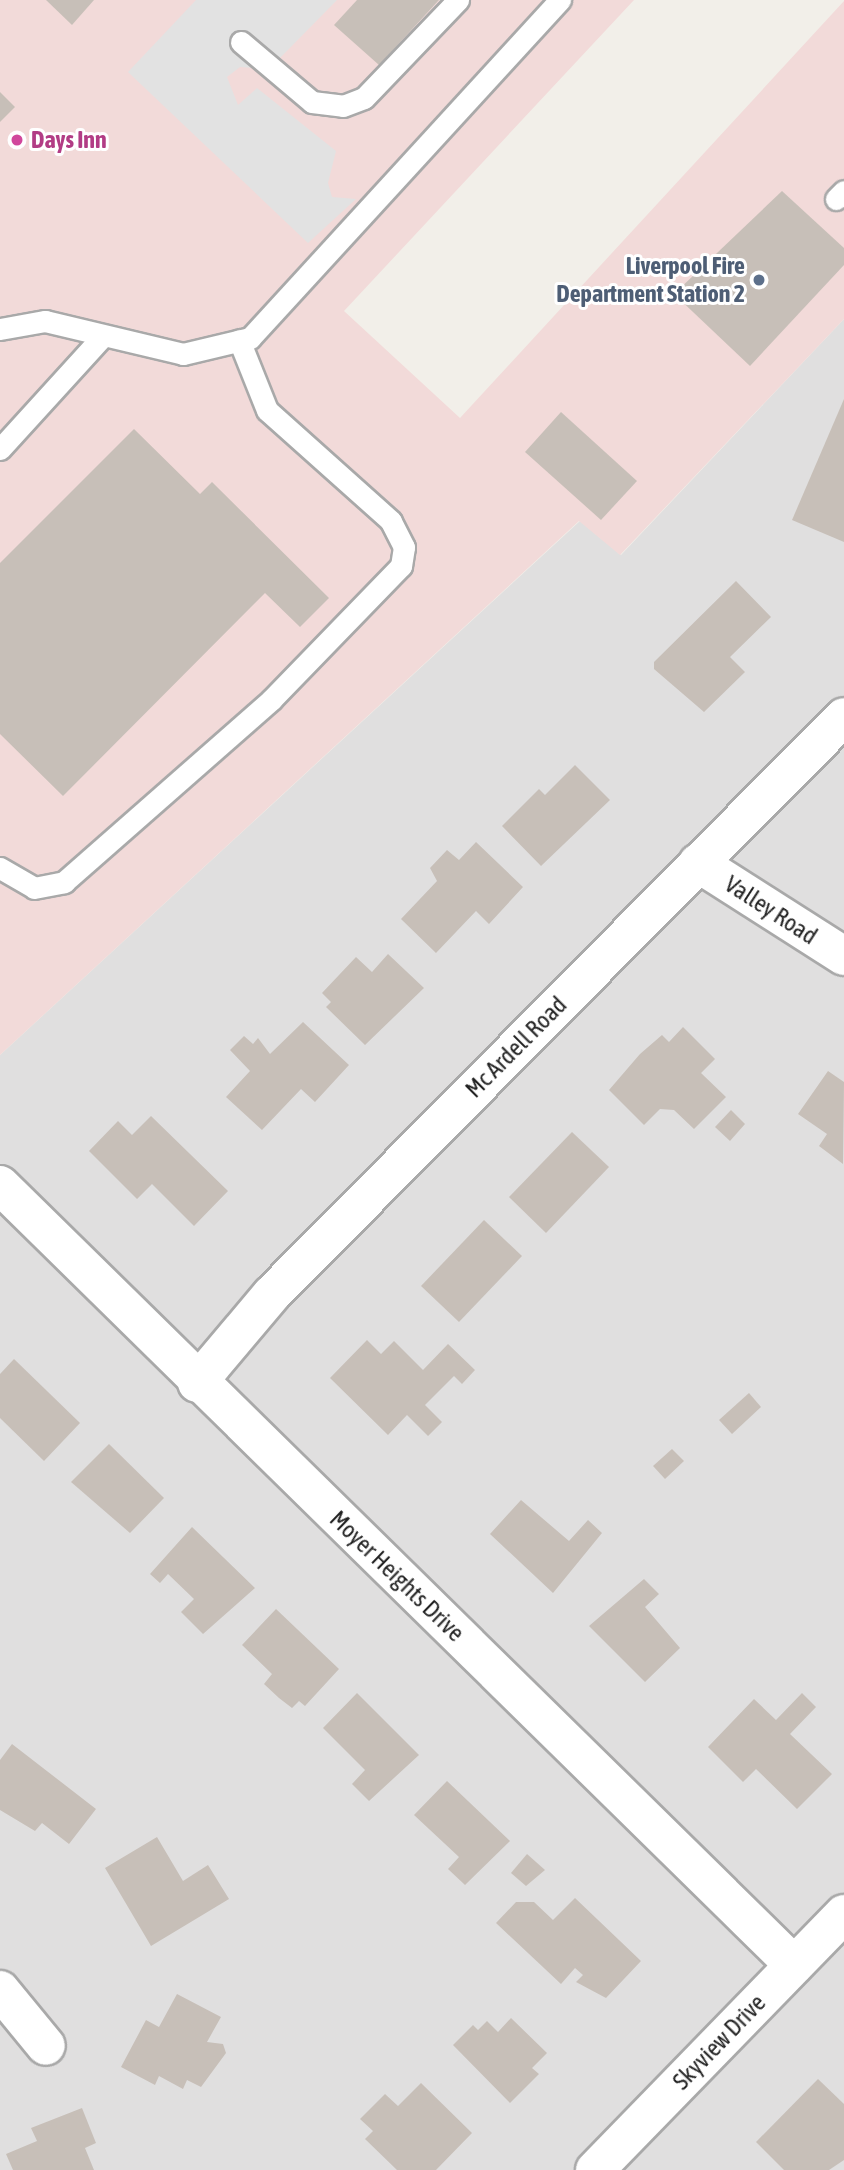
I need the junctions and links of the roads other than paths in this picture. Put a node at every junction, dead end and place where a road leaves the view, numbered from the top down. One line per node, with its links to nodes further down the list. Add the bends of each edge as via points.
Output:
1 (458, 0): 3 (lane, via 364,98 343,106 312,102)
2 (560, 0): 6 (lane, via 250,338)
3 (241, 42)
4 (0, 330): 5 (lane, via 45,321)
5 (103, 335): 6 (lane, via 183,354); 7 (lane)
6 (239, 340): 10 (lane, via 267,410 391,521 404,547 401,566 271,700 64,882 34,888)
7 (0, 449)
8 (844, 717): 9 (street, Mc Ardell Road)
9 (698, 863): 11 (street, Valley Road); 13 (street, Mc Ardell Road, via 272,1294)
10 (0, 869)
11 (844, 956)
12 (0, 1185): 13 (street, Moyer Heights Drive)
13 (197, 1383): 15 (street, Moyer Heights Drive)
14 (844, 1914): 15 (street, Skyview Drive)
15 (794, 1965): 18 (street, Skyview Drive)
16 (0, 1990): 17 (street)
17 (46, 2046)
18 (595, 2170)

